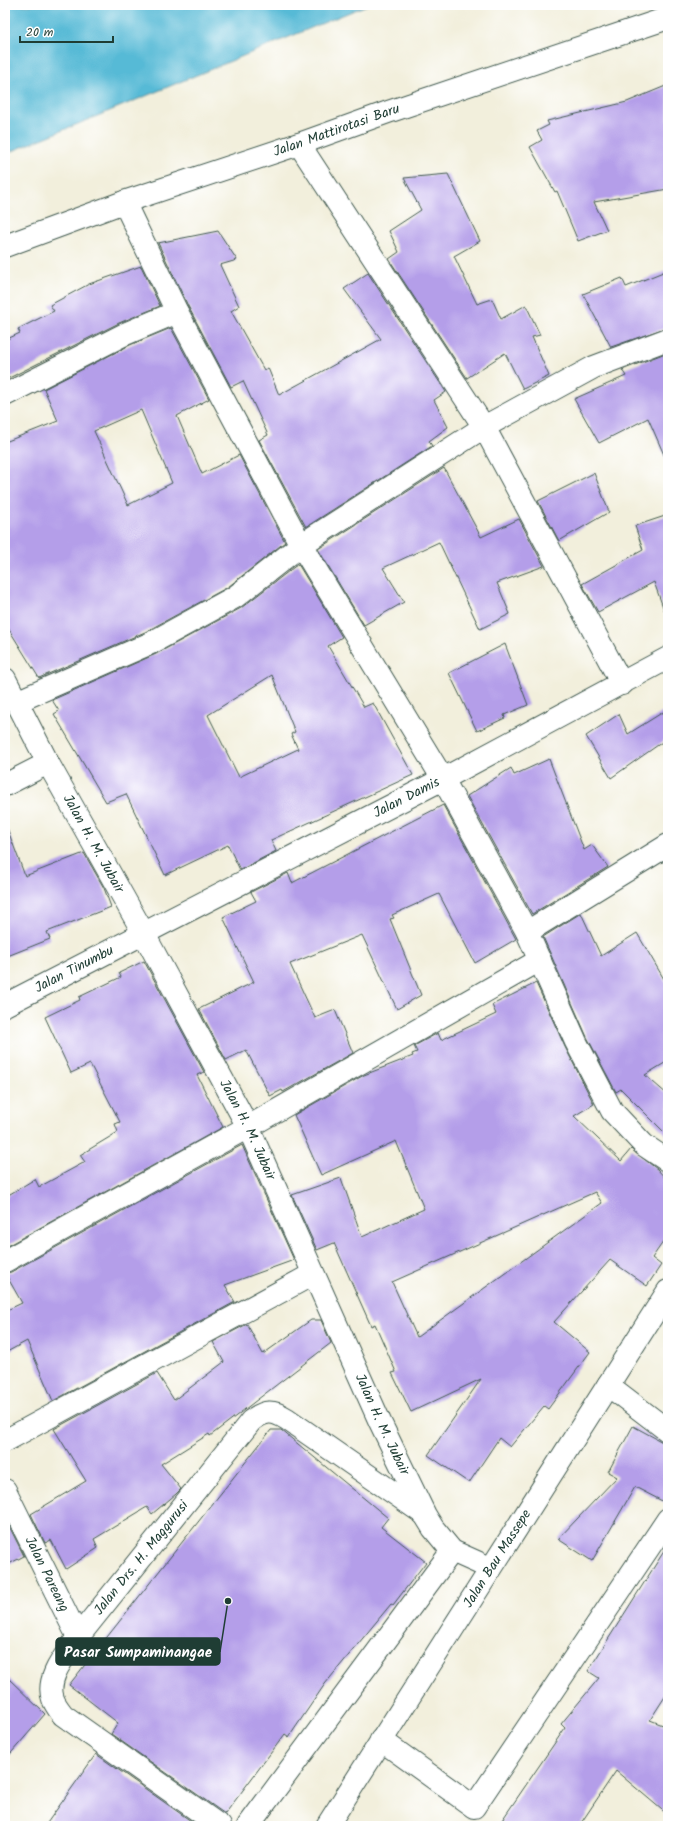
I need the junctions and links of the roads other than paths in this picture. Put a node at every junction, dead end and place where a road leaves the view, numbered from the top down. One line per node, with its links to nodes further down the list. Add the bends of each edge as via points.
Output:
1 (668, 18): 2 (main road, Jalan Mattirotasi Baru)
2 (299, 144): 3 (main road, Jalan Mattirotasi Baru); 8 (main road)
3 (124, 202): 4 (main road, Jalan Mattirotasi Baru); 5 (main road)
4 (5, 246)
5 (177, 312): 7 (main road, via 125,334); 9 (main road)
6 (668, 340): 8 (main road, via 594,367)
7 (5, 395)
8 (484, 427): 9 (main road); 12 (main road)
9 (301, 545): 13 (main road, via 228,601 151,643); 15 (main road)
10 (668, 658): 12 (main road, Jalan Damis)
11 (5, 679): 13 (main road, Jalan H. M. Jubair)
12 (622, 684): 15 (main road, Jalan Damis)
13 (16, 702): 14 (main road, Jalan H. M. Jubair)
14 (48, 763): 16 (main road); 19 (main road, Jalan H. M. Jubair)
15 (443, 779): 18 (main road); 19 (main road, Jalan Damis)
16 (5, 785)
17 (668, 845): 18 (main road)
18 (527, 932): 20 (main road)
19 (144, 934): 21 (main road, Jalan Tinumbu); 22 (main road, Jalan H. M. Jubair)
20 (540, 960): 22 (main road); 23 (main road, via 576,1042 612,1111 644,1145)
21 (5, 1005)
22 (248, 1127): 24 (main road); 25 (main road, Jalan H. M. Jubair)
23 (668, 1161)
24 (5, 1261)
25 (313, 1274): 29 (main road); 31 (main road, Jalan H. M. Jubair)
26 (668, 1291): 27 (main road, Jalan Bau Massepe)
27 (608, 1385): 28 (main road); 34 (main road, Jalan Bau Massepe)
28 (668, 1431)
29 (5, 1441)
30 (5, 1490): 35 (main road, Jalan Pareang)
31 (424, 1515): 33 (main road, Jalan H. M. Jubair); 35 (main road, Jalan Drs. H. Maggurusi, via 276,1412 262,1414 251,1421)
32 (668, 1519): 36 (main road, via 474,1807)
33 (452, 1551): 34 (main road, Jalan H. M. Jubair); 38 (main road)
34 (490, 1568): 36 (main road, Jalan Bau Massepe)
35 (78, 1637): 37 (main road, Jalan Drs. H. Maggurusi, via 62,1661 50,1687 53,1700 63,1716)
36 (381, 1740): 39 (main road, Jalan Bau Massepe)
37 (220, 1826)
38 (248, 1826)
39 (327, 1826)

